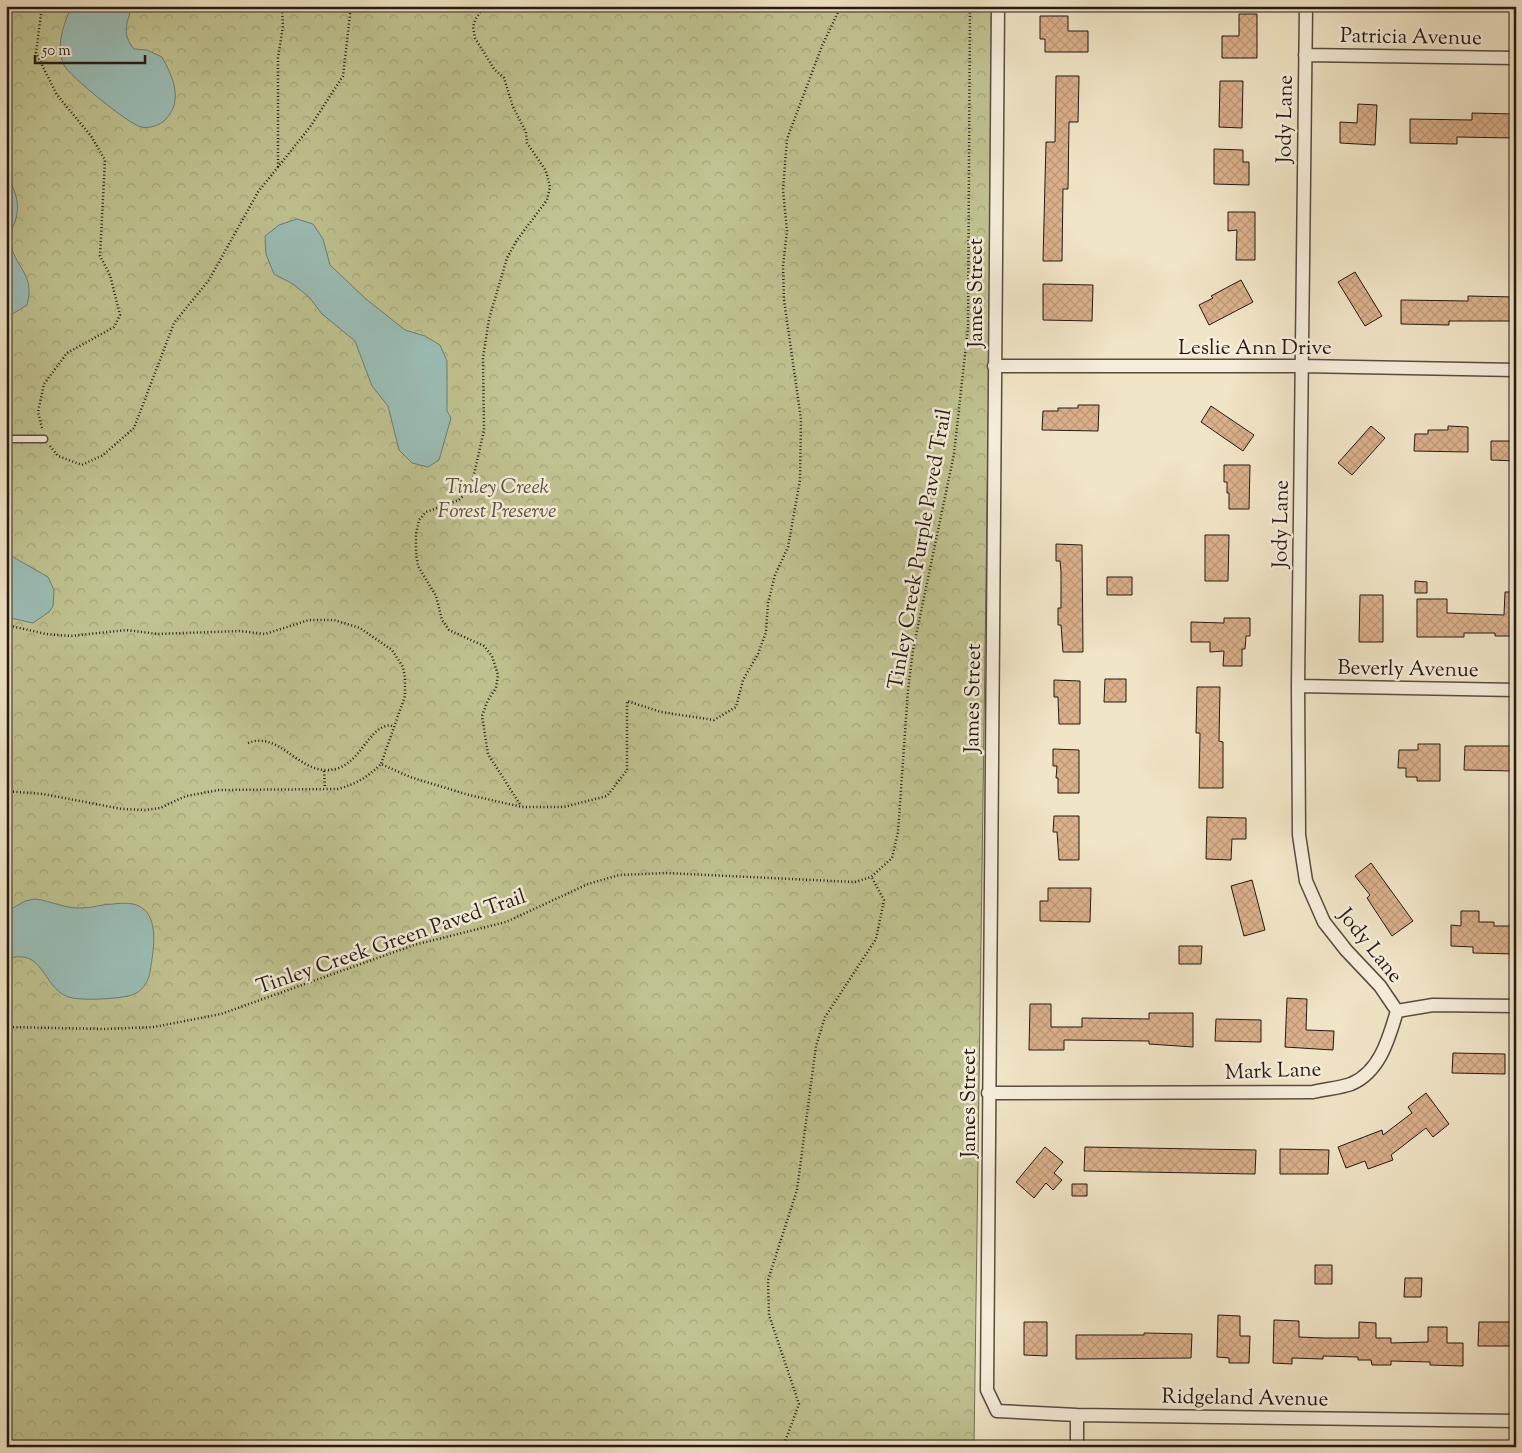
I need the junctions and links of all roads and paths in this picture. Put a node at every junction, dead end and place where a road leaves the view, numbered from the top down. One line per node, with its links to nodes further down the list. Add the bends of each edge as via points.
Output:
1 (42, 6): 16 (path, via 36,53 58,95 91,136 105,160 100,256 110,275 120,315 114,327 67,353 44,384 38,412)
2 (282, 6): 11 (path, via 283,26 278,58)
3 (351, 6): 11 (path, via 343,76 310,127)
4 (484, 6): 26 (path, via 475,20 474,38 494,69 504,78 526,132 527,143 546,171 550,188 547,200 507,258 489,319 483,358 484,430 470,488 459,500 426,512 419,520 416,553 422,574 436,596 442,620 449,630 484,646 492,656 498,675 496,688 482,716 488,754)
5 (841, 6): 26 (path, via 822,46 787,139 783,190 786,231 784,300 801,419 800,480 788,547 770,594 766,632 758,654 743,680 736,708 714,720 661,712 627,701 627,770 607,796 564,808)
6 (970, 6): 27 (path, Tinley Creek Purple Paved Trail, via 968,328 954,454 913,650 898,832 892,858)
7 (998, 6): 12 (street, James Street)
8 (1306, 6): 9 (street, Jody Lane)
9 (1305, 55): 10 (street, Patricia Avenue); 13 (street, Jody Lane)
10 (1516, 58)
11 (278, 167): 16 (path, via 258,192 209,280 174,323 134,428 103,455 82,466 58,456)
12 (994, 366): 13 (street, Leslie Ann Drive); 31 (street, James Street)
13 (1302, 366): 14 (street, Leslie Ann Drive); 18 (street, Jody Lane)
14 (1516, 370)
15 (6, 439): 16 (lane)
16 (44, 439)
17 (6, 625): 20 (path, via 71,636 126,630 158,634 235,631 266,634 309,620 334,620 371,634 399,658 406,687)
18 (1298, 686): 19 (street, Beverly Avenue); 29 (street, Jody Lane, via 1299,835 1306,881 1324,922 1380,986)
19 (1516, 690)
20 (395, 728): 22 (path); 23 (path, via 390,725 382,727 352,761)
21 (248, 743): 23 (path, via 265,741 313,768)
22 (381, 764): 24 (path, via 368,777 352,785); 26 (path, via 410,777 469,795)
23 (324, 770): 24 (path)
24 (325, 788): 25 (path, via 219,790 186,796 160,808 145,810)
25 (6, 791)
26 (522, 807)
27 (871, 877): 30 (path, Tinley Creek Green Paved Trail, via 855,882 666,873 619,876 588,884 506,922 414,945 221,1014 154,1027); 35 (path, via 884,900 876,939 825,1017 816,1046 797,1190 768,1280 769,1315 799,1404)
28 (1516, 1006): 29 (street, via 1433,1004)
29 (1396, 1011): 31 (street, Mark Lane, via 1387,1045 1373,1068 1352,1084 1314,1092)
30 (6, 1027)
31 (988, 1093): 32 (street, James Street)
32 (987, 1390): 33 (street, Ridgeland Avenue, via 996,1411)
33 (1077, 1415): 34 (street, Ridgeland Avenue); 36 (street)
34 (1516, 1422)
35 (783, 1447)
36 (1077, 1447)

